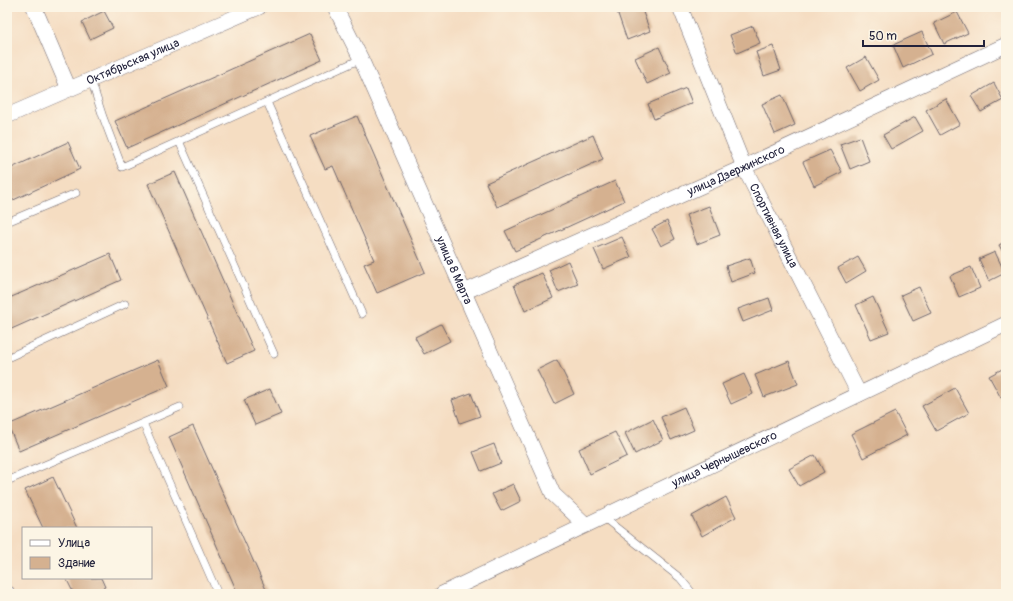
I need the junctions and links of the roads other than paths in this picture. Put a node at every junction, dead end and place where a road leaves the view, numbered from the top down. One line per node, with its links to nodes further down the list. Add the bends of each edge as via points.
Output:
1 (34, 7): 8 (street)
2 (259, 7): 7 (street, Октябрьская улица)
3 (335, 7): 6 (street, улица 8 Марта)
4 (680, 7): 12 (street, Спортивная улица)
5 (1006, 45): 12 (street, улица Дзержинского)
6 (361, 60): 9 (lane); 15 (street, улица 8 Марта)
7 (91, 80): 8 (street, Октябрьская улица); 11 (lane, via 122,167)
8 (69, 89): 10 (street, Октябрьская улица)
9 (267, 102): 11 (lane); 17 (lane)
10 (7, 116)
11 (179, 142): 19 (lane)
12 (744, 167): 15 (street, улица Дзержинского); 21 (street, Спортивная улица)
13 (76, 193): 14 (lane)
14 (7, 222)
15 (464, 292): 26 (street, улица 8 Марта, via 553,494)
16 (125, 304): 20 (lane)
17 (362, 314)
18 (1006, 324): 21 (street, улица Чернышевского)
19 (274, 354)
20 (7, 358)
21 (859, 394): 25 (street, улица Чернышевского)
22 (180, 407): 23 (lane)
23 (143, 423): 24 (lane); 27 (lane)
24 (7, 481)
25 (603, 516): 26 (street, улица Чернышевского); 29 (lane, via 680,578)
26 (586, 525): 28 (street, улица Чернышевского)
27 (218, 594)
28 (442, 594)
29 (693, 594)

